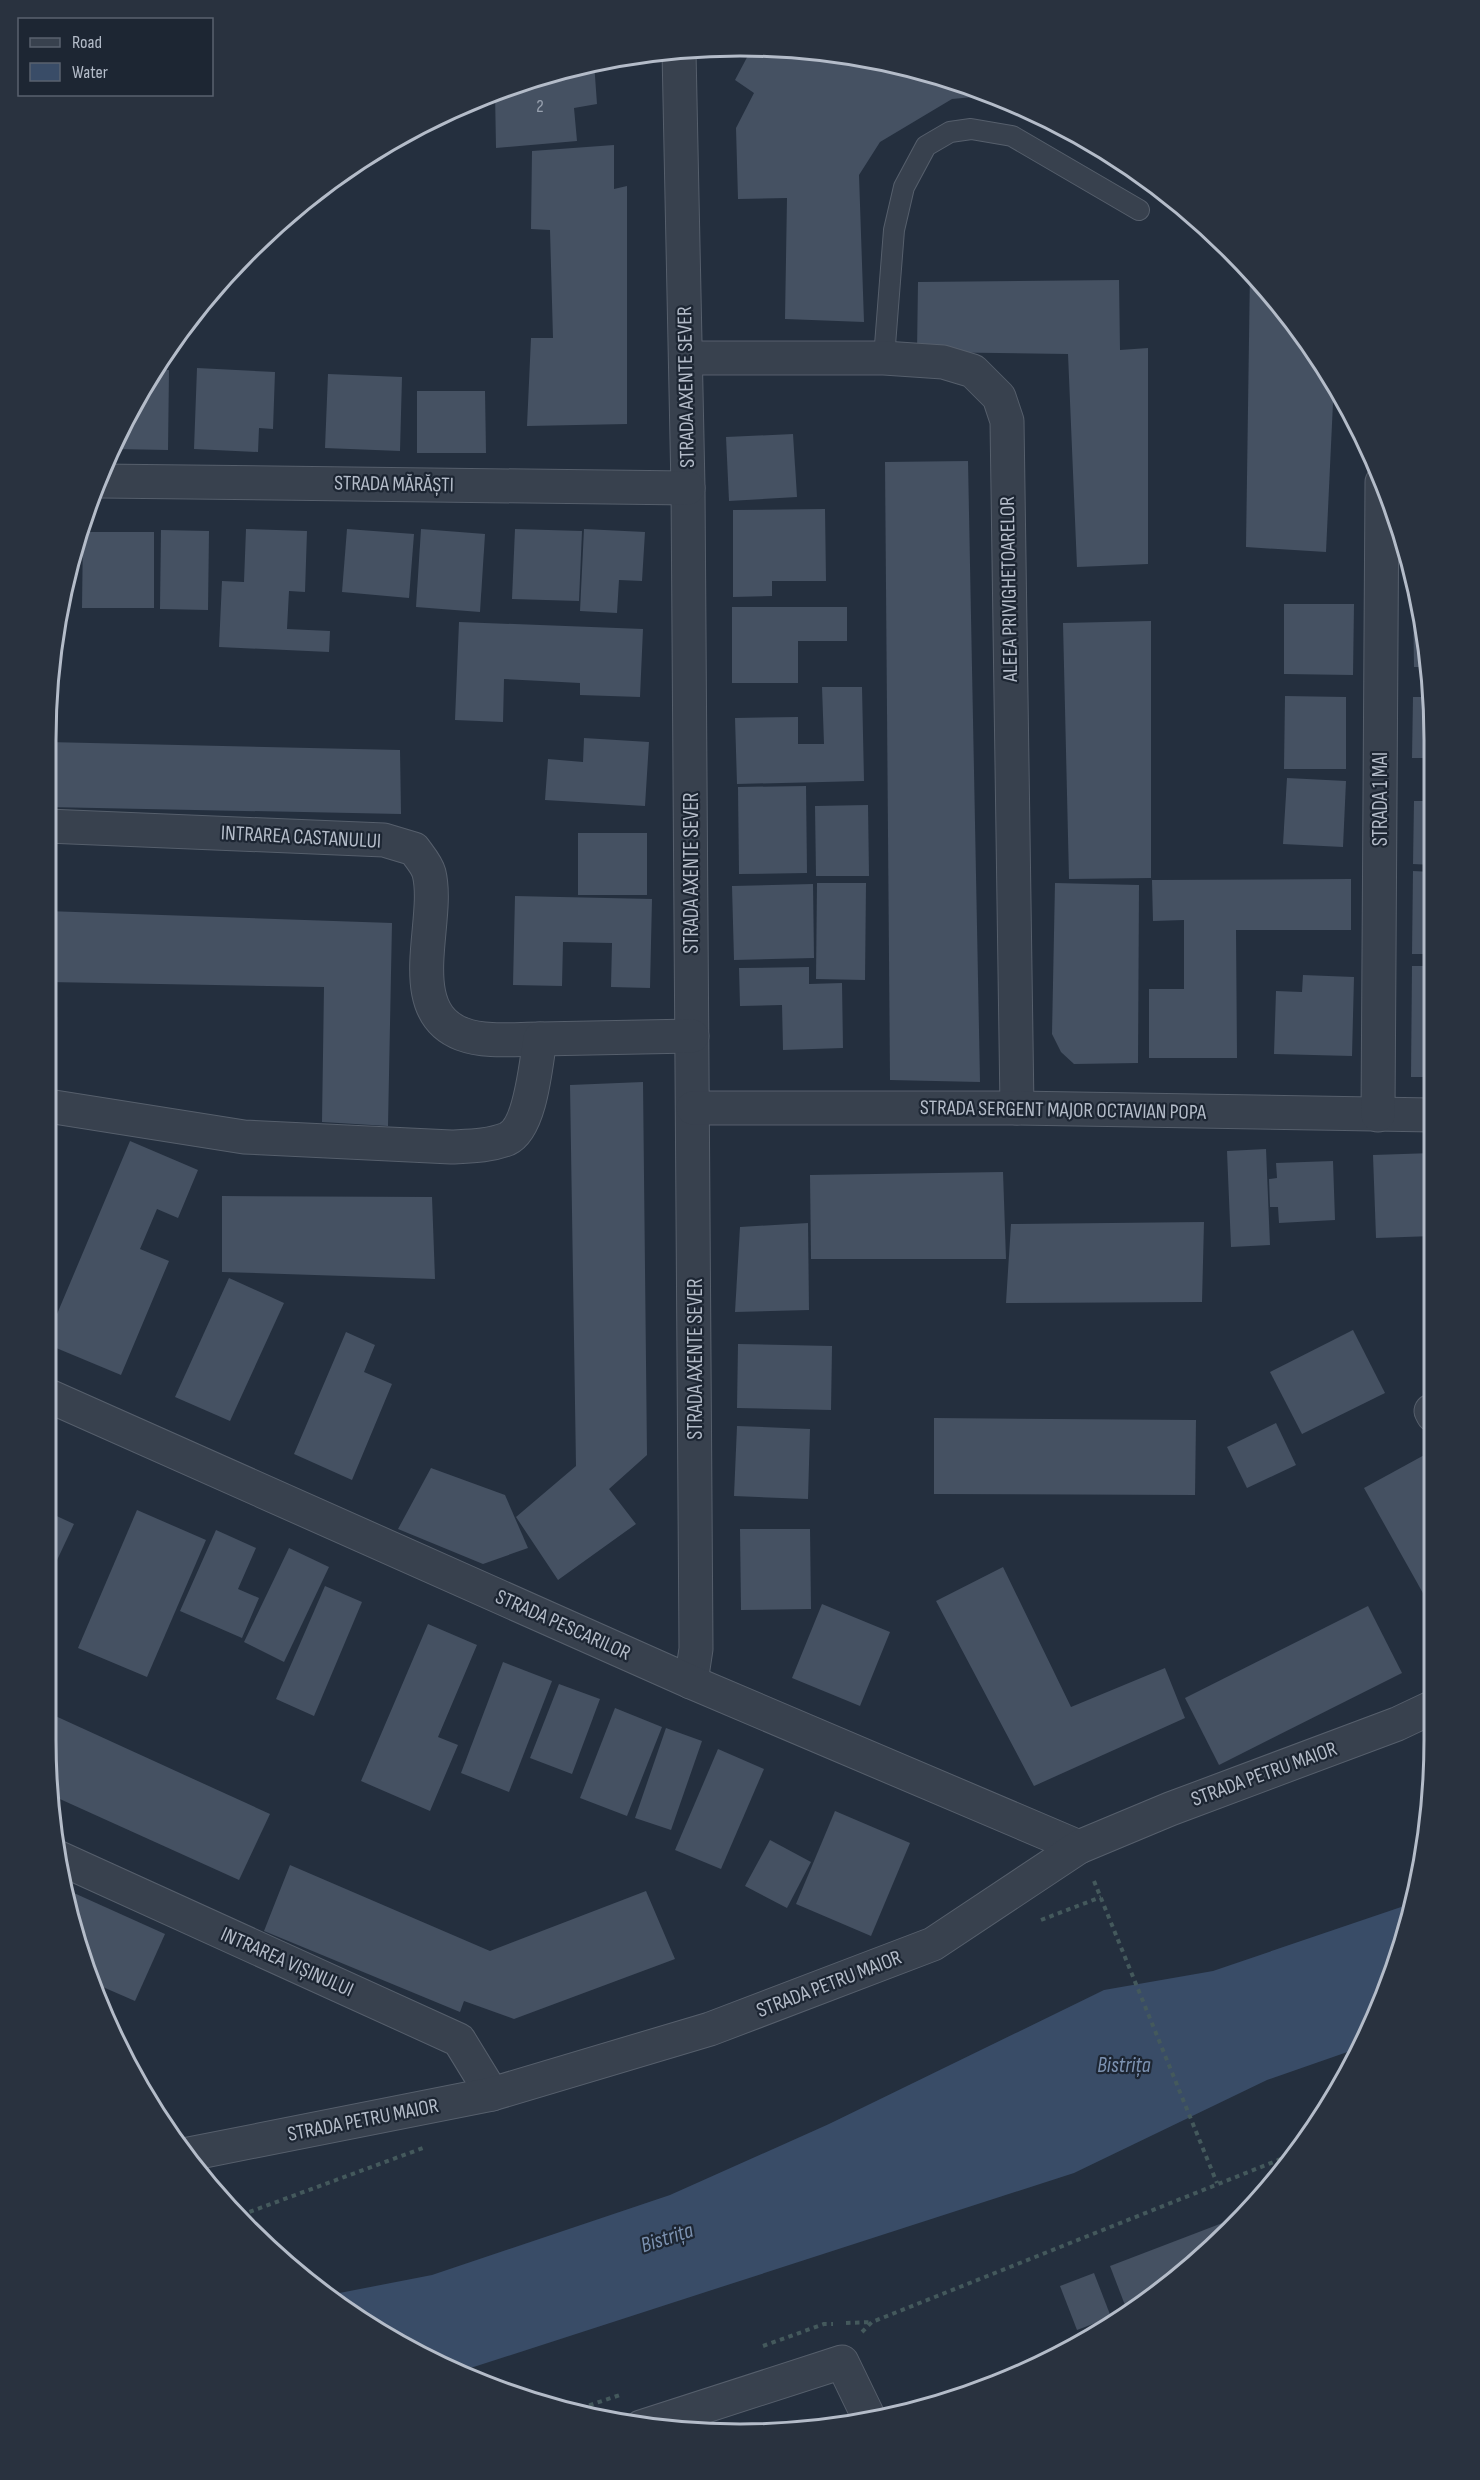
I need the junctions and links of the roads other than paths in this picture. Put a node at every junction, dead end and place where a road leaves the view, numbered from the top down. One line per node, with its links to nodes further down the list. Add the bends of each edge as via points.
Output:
1 (683, 58): 3 (street, STRADA AXENTE SEVER)
2 (1139, 210): 4 (lane, via 1012,136 971,129 950,132 926,146 904,187 894,230)
3 (686, 358): 4 (street, ALEEA PRIVIGHETOARELOR); 6 (street, STRADA AXENTE SEVER)
4 (884, 358): 13 (street, ALEEA PRIVIGHETOARELOR, via 943,362 973,371 999,397 1007,421)
5 (107, 481): 6 (street, STRADA MĂRĂȘTI)
6 (688, 488): 9 (street, STRADA AXENTE SEVER)
7 (1382, 504): 14 (street, STRADA 1 MAI)
8 (56, 826): 10 (street, INTRAREA CASTANULUI, via 384,840 414,849 428,871 432,901 426,968 429,1001 448,1027 464,1035 495,1040)
9 (692, 1035): 10 (street, INTRAREA CASTANULUI); 12 (street, STRADA AXENTE SEVER)
10 (540, 1039): 11 (street, via 530,1098 521,1123 509,1138 484,1145 451,1147 243,1137)
11 (56, 1107)
12 (693, 1108): 13 (street, STRADA SERGENT MAJOR OCTAVIAN POPA); 17 (street, STRADA AXENTE SEVER, via 696,1648)
13 (1017, 1108): 14 (street, STRADA SERGENT MAJOR OCTAVIAN POPA)
14 (1378, 1115): 15 (street, STRADA SERGENT MAJOR OCTAVIAN POPA)
15 (1424, 1115)
16 (56, 1399): 17 (street, STRADA PESCARILOR)
17 (691, 1682): 19 (street, STRADA PESCARILOR)
18 (1424, 1712): 19 (street, STRADA PETRU MAIOR)
19 (1079, 1847): 21 (street, STRADA PETRU MAIOR, via 933,1944 710,2029)
20 (67, 1861): 21 (street, INTRAREA VIȘINULUI, via 459,2040)
21 (492, 2094): 22 (street, STRADA PETRU MAIOR)
22 (195, 2154)
23 (866, 2412): 24 (street, via 842,2362)
24 (663, 2420)

